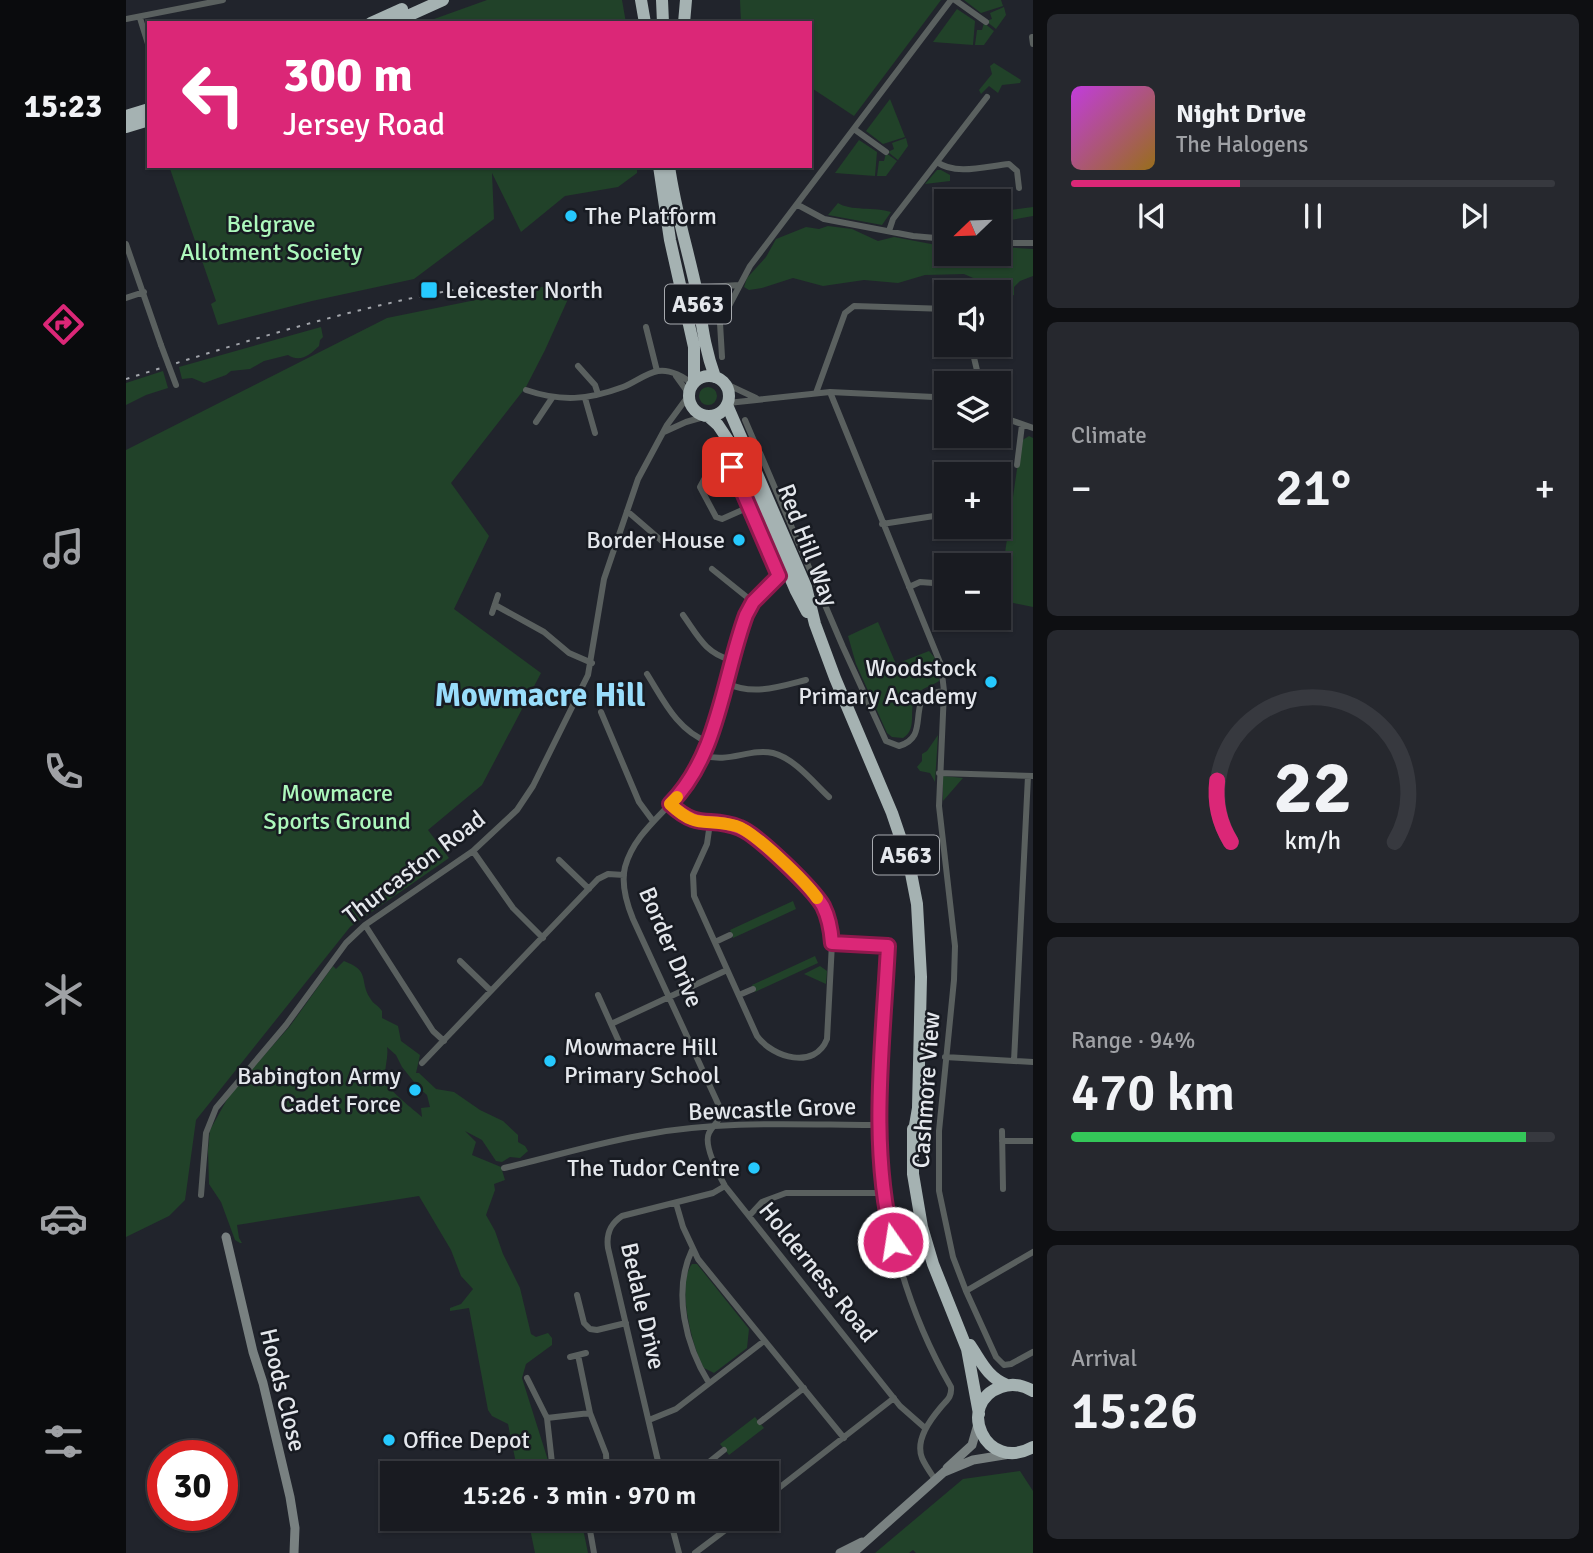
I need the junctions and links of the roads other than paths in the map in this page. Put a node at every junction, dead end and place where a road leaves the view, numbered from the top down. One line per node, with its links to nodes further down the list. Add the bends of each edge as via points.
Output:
1 (223, 0): 8 (street)
2 (422, 0): 10 (highway)
3 (443, 0): 11 (highway)
4 (641, 0): 12 (highway)
5 (686, 0): 14 (highway)
6 (953, 0): 15 (street); 22 (street)
7 (663, 3): 13 (highway)
8 (139, 18): 9 (street); 16 (street)
9 (126, 19)
10 (375, 21)
11 (396, 21)
12 (645, 21)
13 (663, 21)
14 (684, 21)
15 (986, 22)
16 (147, 41)
17 (987, 97): 24 (street)
18 (147, 110): 19 (highway)
19 (126, 116)
20 (147, 121): 21 (highway)
21 (126, 127)
22 (854, 129): 23 (street); 28 (street)
23 (886, 152)
24 (937, 162): 27 (street, via 954,170 1009,164 1017,171); 29 (street, via 893,219)
25 (659, 168): 45 (highway, A563, via 694,347)
26 (669, 168): 36 (highway, A563)
27 (1019, 188)
28 (798, 205): 29 (street, via 824,219); 34 (street)
29 (889, 232): 30 (street)
30 (934, 237)
31 (1012, 243): 32 (street)
32 (1033, 243)
33 (126, 244): 35 (street)
34 (739, 285): 36 (street); 40 (street, via 720,323)
35 (144, 292): 37 (street); 44 (street, bridge)
36 (696, 292): 43 (highway, A563, via 706,353)
37 (126, 298)
38 (934, 309): 48 (street, via 854,306 845,313)
39 (646, 327): 42 (street)
40 (722, 357)
41 (578, 366): 49 (street)
42 (657, 371): 45 (street, via 675,374); 49 (street)
43 (720, 380): 45 (highway, via 704,377); 53 (street); 54 (highway, via 729,391)
44 (176, 385)
45 (691, 389): 55 (highway, via 692,407); 61 (street)
46 (526, 390): 52 (street)
47 (831, 392): 48 (street); 51 (street); 69 (street, Cashmore View)
48 (816, 393): 53 (street)
49 (598, 394): 50 (street)
50 (585, 397): 52 (street); 62 (street)
51 (934, 397)
52 (552, 398): 58 (street)
53 (756, 398): 54 (street)
54 (728, 404): 55 (highway, via 720,414); 63 (highway, Red Hill Way / A563)
55 (708, 416): 61 (street); 63 (highway, Red Hill Way / A563, via 729,440)
56 (745, 421): 63 (street)
57 (1011, 421): 59 (street)
58 (536, 422)
59 (1022, 425): 60 (street); 64 (street)
60 (1033, 428)
61 (664, 432): 67 (street, Thurcaston Road, via 638,479)
62 (596, 433)
63 (747, 450): 66 (street, via 730,462); 72 (highway, Red Hill Way / A563); 83 (street, via 886,741 899,746 913,739 921,702 931,692)
64 (1017, 465)
65 (706, 476): 66 (street, via 700,487 716,517 722,519)
66 (749, 507): 72 (street)
67 (627, 511): 70 (street); 79 (street, Thurcaston Road, via 604,579)
68 (934, 516): 69 (street)
69 (882, 524): 74 (street, Cashmore View)
70 (663, 542)
71 (712, 569): 76 (street)
72 (787, 569): 76 (street, Border Drive); 134 (highway, Red Hill Way / A563, via 806,587 815,624 909,863 920,933 921,977 912,1102 913,1174 933,1264)
73 (934, 583): 74 (street)
74 (909, 587): 83 (street, Cashmore View, via 941,665)
75 (498, 595): 79 (street, via 493,609 544,632 569,653)
76 (753, 602): 78 (street, Border Drive)
77 (683, 615): 78 (street, via 707,648)
78 (731, 660): 82 (street, Border Drive)
79 (592, 663): 93 (street, Thurcaston Road, via 533,786 517,810)
80 (647, 679): 85 (street, via 685,730)
81 (806, 680): 82 (street, via 762,690)
82 (726, 683): 85 (street, Border Drive)
83 (944, 691): 87 (street, Cashmore View)
84 (601, 712): 91 (street, via 639,802)
85 (708, 742): 86 (street, Border Drive)
86 (704, 755): 89 (street, via 718,760 779,755); 90 (street, Border Drive)
87 (939, 772): 88 (street); 112 (street, Cashmore View, via 955,946)
88 (1030, 776): 113 (street)
89 (830, 797)
90 (670, 804): 91 (street, Border Drive); 92 (street, via 690,820)
91 (653, 821): 95 (street, Border Drive, via 634,847)
92 (710, 823): 100 (street, via 692,885); 101 (street, via 736,826 755,836 803,882 824,908)
93 (473, 851): 97 (street, Thurcaston Road); 99 (street, via 513,908)
94 (559, 860): 96 (street)
95 (624, 875): 96 (street, via 602,876); 108 (street, Border Drive, via 628,907)
96 (589, 889): 99 (street)
97 (365, 925): 110 (street); 125 (street, Thurcaston Road, via 216,1108 206,1133)
98 (730, 934): 100 (street)
99 (543, 938): 105 (street)
100 (715, 942): 103 (street)
101 (832, 943): 107 (street, via 827,1039 819,1053 796,1057 770,1051 757,1036); 116 (street, via 888,946)
102 (460, 961): 105 (street)
103 (727, 970): 107 (street); 108 (street)
104 (753, 989): 107 (street)
105 (491, 991): 110 (street)
106 (598, 995): 109 (street)
107 (739, 995)
108 (669, 996): 109 (street); 117 (street, Border Drive, via 720,1108)
109 (611, 1024): 111 (street)
110 (444, 1041): 115 (street)
111 (624, 1053)
112 (945, 1057): 113 (street); 131 (street, Cashmore View, via 939,1191 953,1257)
113 (1014, 1061): 114 (street)
114 (1033, 1062)
115 (422, 1063)
116 (878, 1125): 117 (street, Bewcastle Grove); 124 (street)
117 (714, 1127): 121 (street, Bewcastle Grove, via 638,1136); 122 (street, Holderness Road, via 708,1142)
118 (1002, 1131): 119 (street)
119 (1002, 1141): 120 (street); 123 (street)
120 (1033, 1141)
121 (504, 1168)
122 (725, 1186): 126 (street, Bedale Drive); 127 (street, Holderness Road)
123 (1003, 1189)
124 (883, 1193): 127 (street, via 786,1192 762,1202); 149 (street, via 908,1296 951,1387 948,1399)
125 (201, 1195)
126 (676, 1203): 129 (street); 133 (street, Bedale Drive, via 627,1214 609,1230 608,1248)
127 (749, 1216): 143 (street, Holderness Road)
128 (226, 1237): 165 (street, Hoods Close, via 290,1497)
129 (692, 1251): 135 (street); 139 (street, via 684,1276 685,1318 692,1348)
130 (1033, 1252): 131 (street)
131 (966, 1291): 136 (street, Cashmore View, via 999,1362 1011,1364)
132 (577, 1295): 133 (street, via 590,1329)
133 (626, 1323): 147 (street, Bedale Drive)
134 (962, 1333): 140 (highway, Red Hill Way / A563, via 985,1370); 146 (highway, Red Hill Way / A563)
135 (764, 1341): 139 (street); 142 (street)
136 (1033, 1352)
137 (570, 1357): 144 (street, via 582,1354)
138 (527, 1378): 145 (street)
139 (709, 1383): 147 (street, via 676,1409)
140 (1007, 1385): 141 (highway); 146 (highway, via 987,1396)
141 (1030, 1387)
142 (804, 1388): 148 (street); 150 (street)
143 (894, 1398): 149 (street, Holderness Road); 150 (street)
144 (590, 1413): 145 (street); 154 (street)
145 (547, 1418): 153 (street)
146 (978, 1419): 152 (highway, via 987,1442 1000,1452); 158 (street, via 972,1445)
147 (649, 1420): 155 (street, Bedale Drive)
148 (760, 1422)
149 (925, 1428): 159 (street, via 920,1451)
150 (844, 1438): 160 (street)
151 (724, 1450): 156 (street)
152 (1023, 1451): 157 (highway); 158 (street, via 974,1460)
153 (552, 1461)
154 (605, 1461)
155 (658, 1461)
156 (710, 1461)
157 (1033, 1463)
158 (944, 1472): 159 (street)
159 (934, 1478): 164 (street)
160 (779, 1488)
161 (590, 1531): 166 (street)
162 (673, 1531): 167 (street)
163 (724, 1531): 168 (street)
164 (866, 1540): 169 (street); 170 (street)
165 (294, 1553)
166 (594, 1553)
167 (679, 1553)
168 (695, 1553)
169 (840, 1553)
170 (853, 1553)

